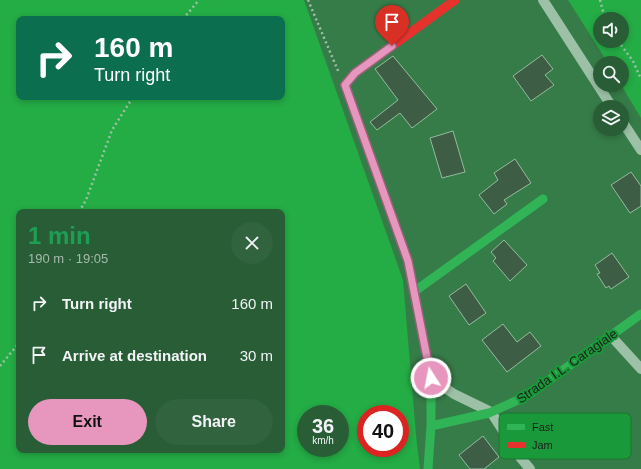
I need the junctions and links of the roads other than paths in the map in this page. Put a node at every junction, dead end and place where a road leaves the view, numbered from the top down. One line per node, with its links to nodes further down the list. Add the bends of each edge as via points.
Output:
1 (455, 0): 7 (street, via 355,73 345,85 408,261)
2 (543, 0): 3 (street)
3 (607, 100)
4 (629, 132): 5 (street)
5 (641, 150)
6 (543, 198): 7 (street)
7 (415, 291): 11 (street)
8 (641, 314): 9 (street, Strada I.L. Caragiale)
9 (611, 336): 10 (street); 12 (street, Strada I.L. Caragiale, via 527,396)
10 (641, 369)
11 (431, 378): 12 (street, via 454,394); 14 (street)
12 (491, 412): 13 (street); 14 (street, Strada I.L. Caragiale)
13 (499, 424)
14 (431, 426): 16 (street)
15 (522, 459): 17 (street)
16 (428, 469)
17 (530, 469)

